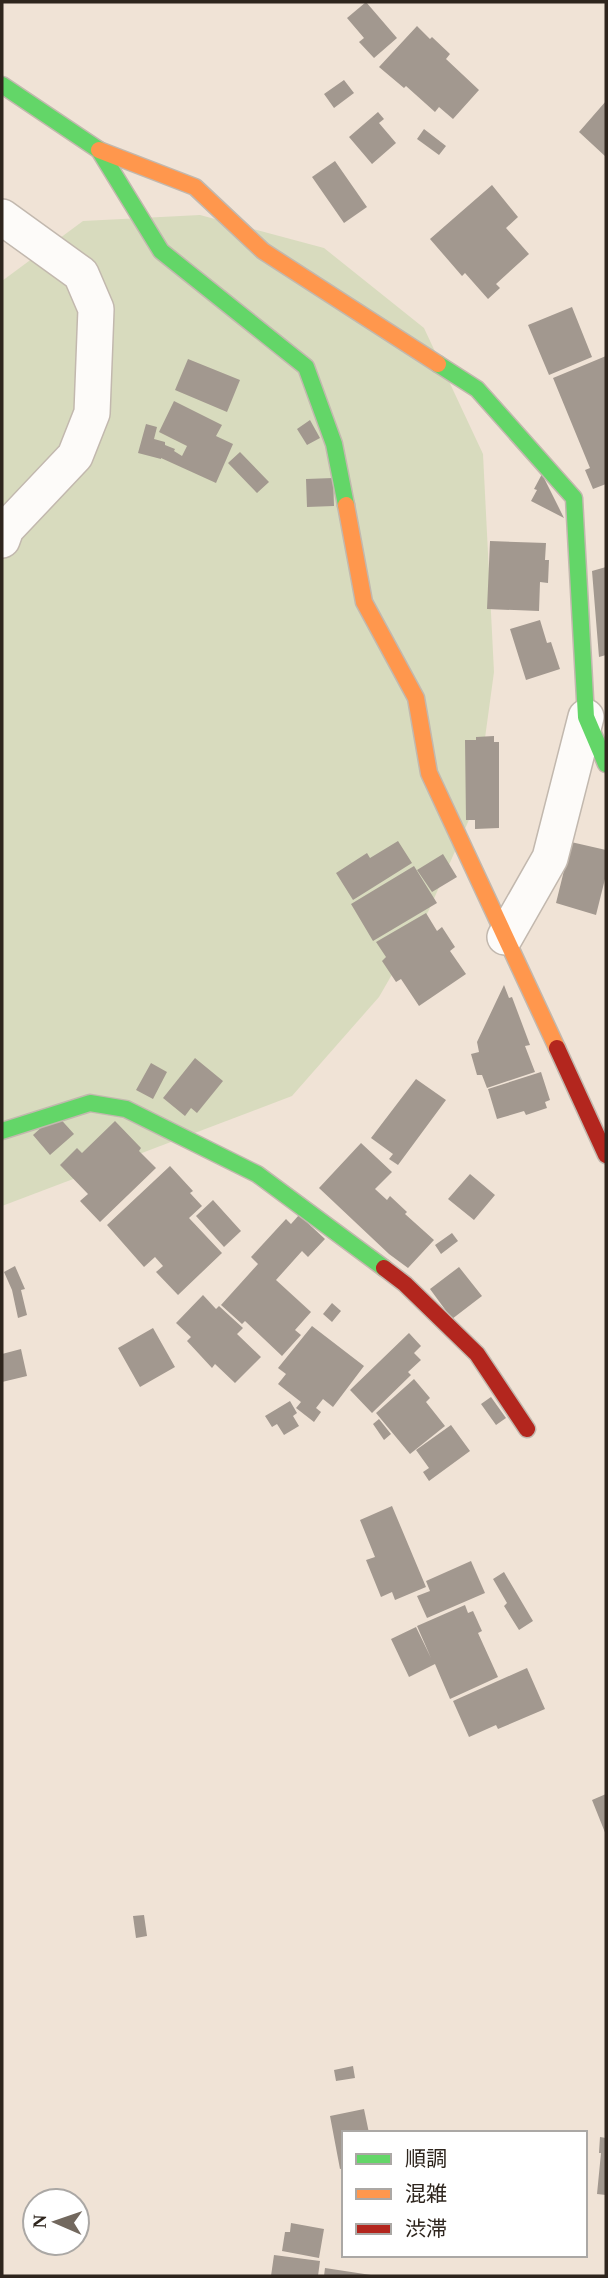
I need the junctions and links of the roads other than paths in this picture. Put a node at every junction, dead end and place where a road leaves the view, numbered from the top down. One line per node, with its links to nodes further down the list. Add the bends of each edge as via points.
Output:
1 (2, 86): 2 (street)
2 (99, 150): 5 (street, via 195,187 263,251 477,389 574,498); 7 (street, via 161,251 306,367 334,444 364,602 416,698 429,774)
3 (2, 217): 4 (street, via 81,274 96,309 92,413 75,456 6,529)
4 (2, 540)
5 (586, 716): 6 (street); 7 (street, via 550,858)
6 (606, 764)
7 (505, 937): 9 (street)
8 (2, 1131): 10 (street, via 90,1103 125,1110 257,1174 405,1284 477,1354)
9 (606, 1155)
10 (527, 1429)

